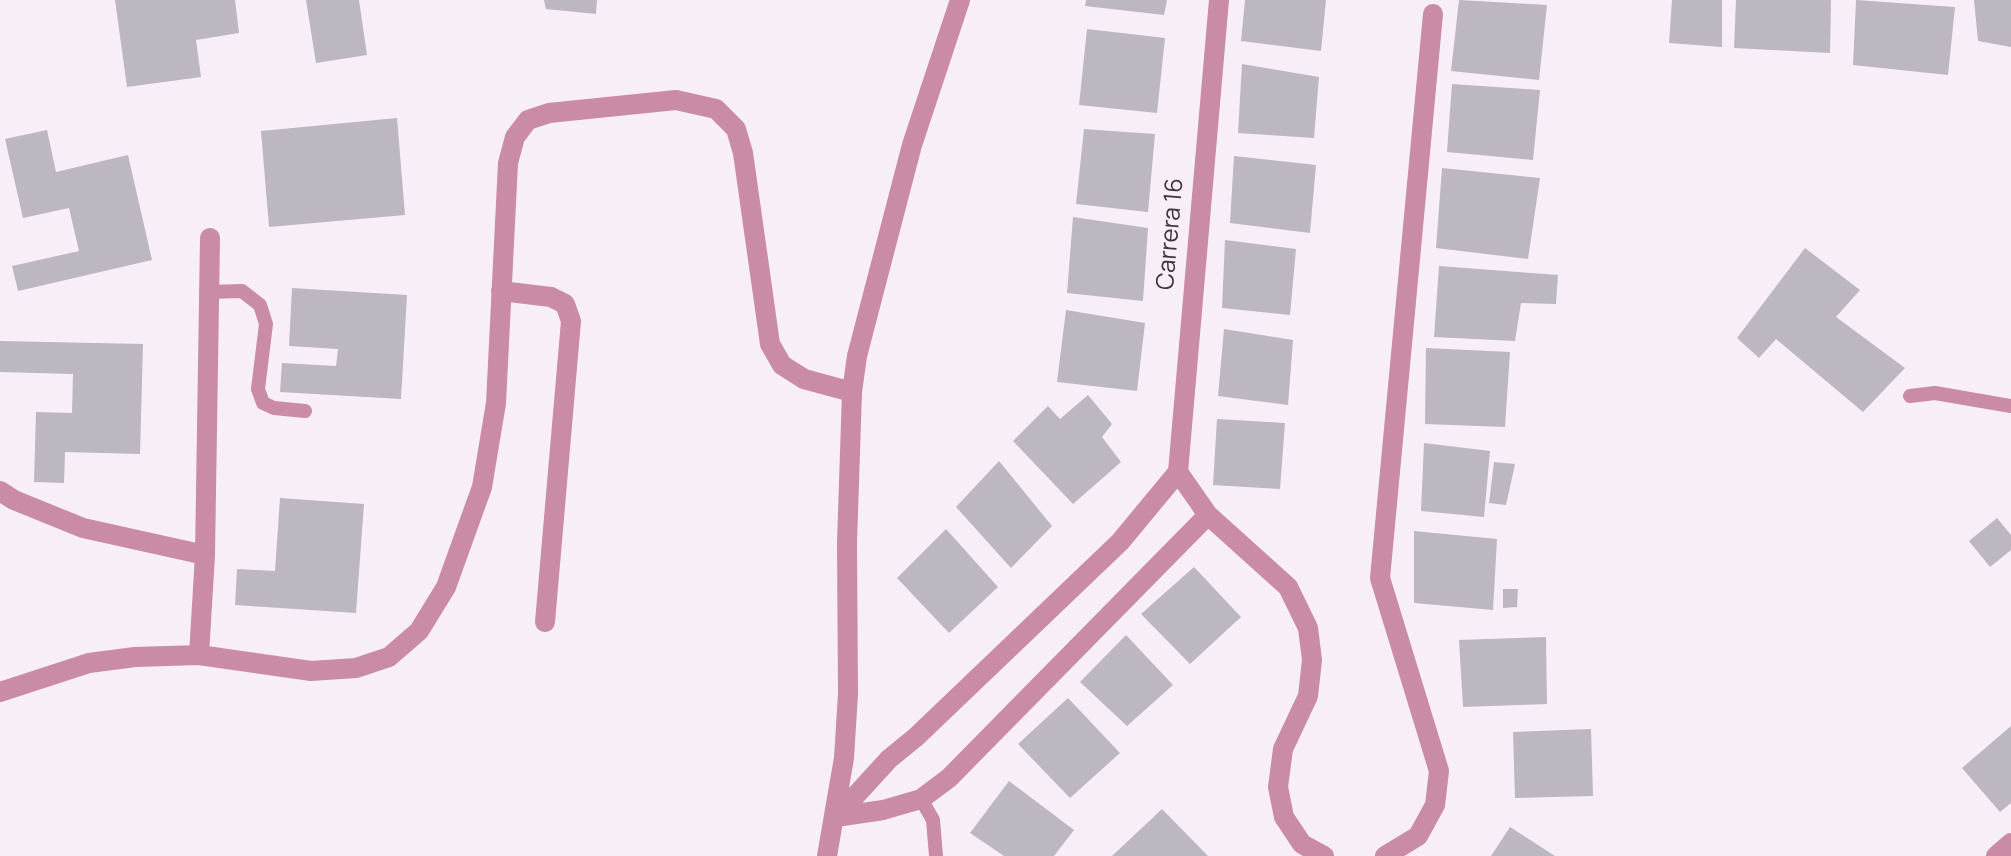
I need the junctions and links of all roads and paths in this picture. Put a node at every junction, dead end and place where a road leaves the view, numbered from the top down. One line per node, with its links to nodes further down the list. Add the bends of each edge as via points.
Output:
1 (960, 0): 7 (street, via 912,145)
2 (1219, 0): 11 (street, Carrera 16)
3 (1433, 14): 24 (street, via 1380,578 1439,771 1435,805 1418,836)
4 (210, 238): 6 (street)
5 (501, 291): 7 (street, via 508,163 515,137 528,120 549,113 676,100 716,109 736,129 743,153 770,344 782,365 804,379); 15 (street, via 551,297 565,304 571,321); 16 (street, via 496,403 482,487 446,587 419,631 389,657 356,668 311,671)
6 (209, 292): 10 (lane, via 242,291 260,305 266,324 258,389 263,403); 14 (street)
7 (852, 392): 19 (street, via 848,694)
8 (1910, 396): 9 (lane, via 1935,393)
9 (2011, 406)
10 (305, 411)
11 (1178, 472): 13 (street); 19 (street, via 1120,542 889,759)
12 (0, 491): 14 (street, via 83,528)
13 (1208, 515): 18 (street, via 949,778); 23 (street, via 1288,587 1308,628 1308,696 1283,749 1278,787 1284,817 1302,844)
14 (205, 555): 16 (street)
15 (545, 622)
16 (199, 655): 17 (street, via 89,663)
17 (0, 692)
18 (921, 799): 19 (street); 22 (lane, via 933,820)
19 (836, 817): 21 (street)
20 (2011, 843): 25 (street)
21 (827, 856)
22 (936, 856)
23 (1324, 856)
24 (1385, 856)
25 (1996, 856)

